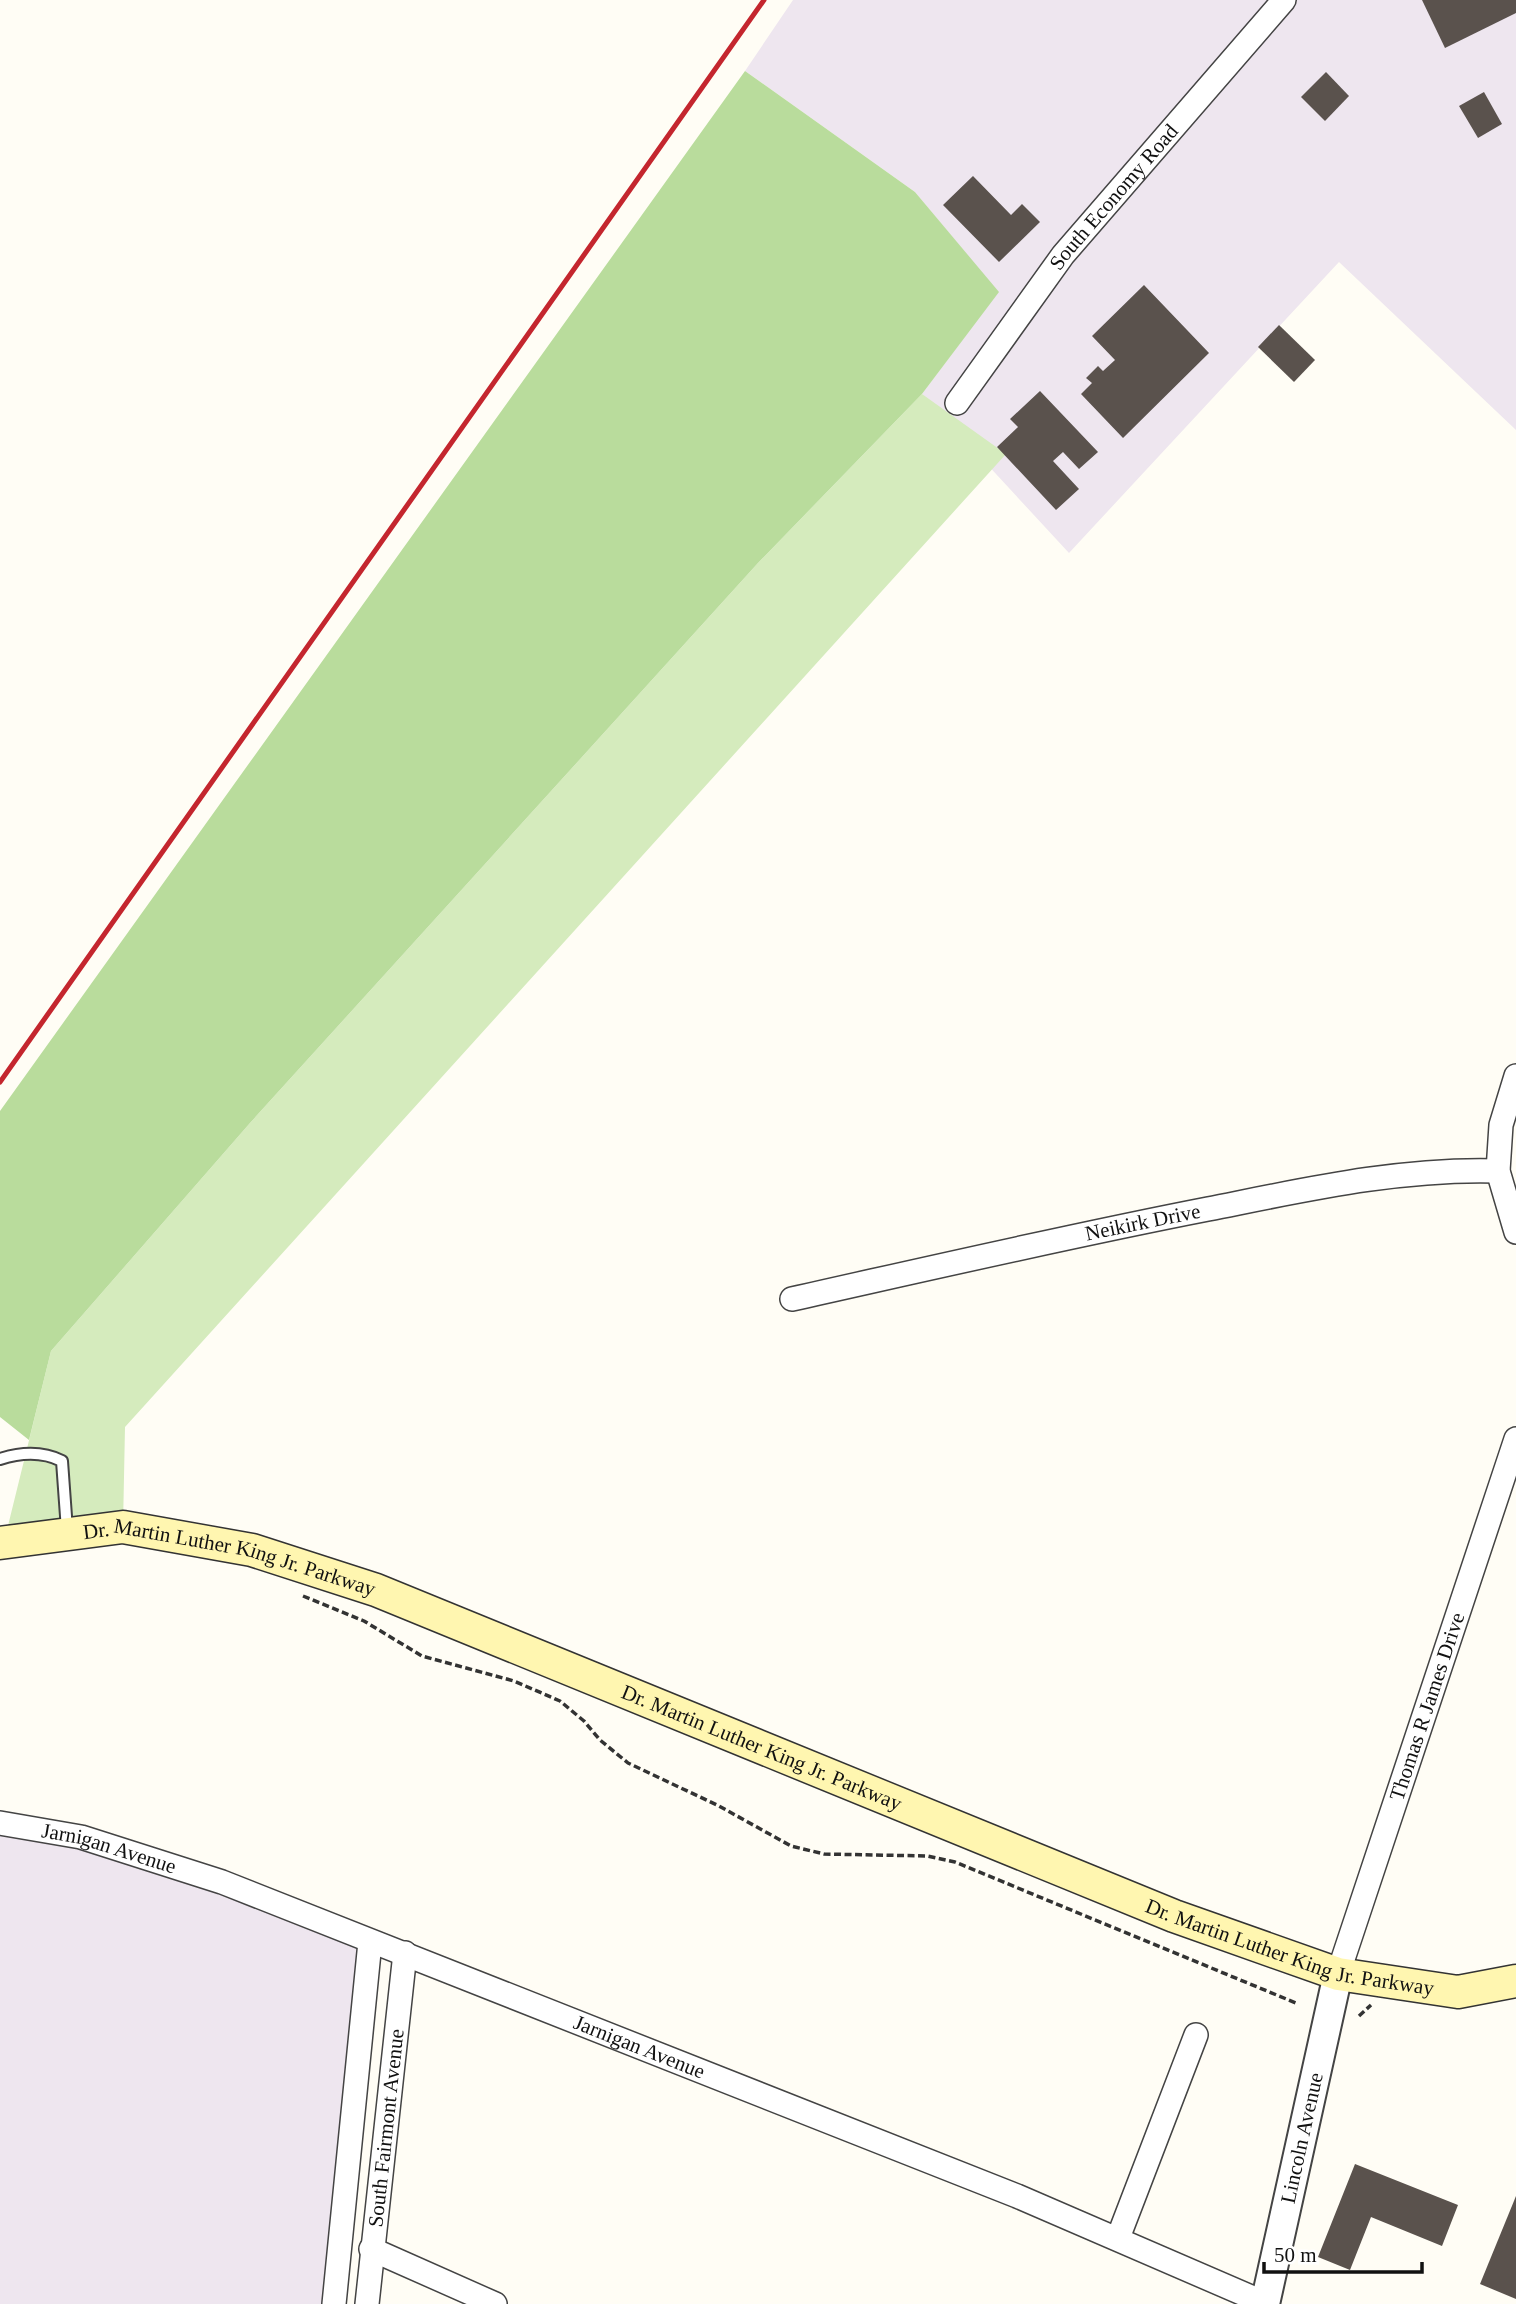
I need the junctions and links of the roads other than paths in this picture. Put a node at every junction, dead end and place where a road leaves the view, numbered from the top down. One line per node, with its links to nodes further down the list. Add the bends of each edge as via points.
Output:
1 (1284, 0): 2 (street, South Economy Road, via 1063,255)
2 (957, 403)
3 (1516, 1076): 4 (street, via 1501,1125)
4 (1498, 1171): 5 (street); 6 (street, Neikirk Drive, via 1442,1169 1300,1190 1064,1237)
5 (1516, 1232)
6 (792, 1299)
7 (1516, 1439): 14 (street, Thomas R James Drive)
8 (0, 1459): 9 (lane, via 47,1453 62,1461)
9 (67, 1533): 10 (main road, Dr. Martin Luther King Jr. Parkway); 14 (main road, Dr. Martin Luther King Jr. Parkway, via 123,1527 252,1550 376,1590 1174,1916)
10 (0, 1543)
11 (0, 1823): 12 (street, Jarnigan Avenue, via 106,1844 222,1882)
12 (370, 1942): 13 (street, Jarnigan Avenue); 19 (street)
13 (405, 1954): 17 (street, Jarnigan Avenue); 18 (street, South Fairmont Avenue)
14 (1338, 1974): 15 (main road, Dr. Martin Luther King Jr. Parkway, via 1458,1992); 22 (street, Lincoln Avenue)
15 (1516, 1981)
16 (1196, 2035): 17 (street)
17 (1118, 2238): 22 (street, Jarnigan Avenue)
18 (371, 2249): 20 (street, South Fairmont Avenue); 21 (street)
19 (334, 2304)
20 (367, 2304)
21 (495, 2304)
22 (1266, 2304)

